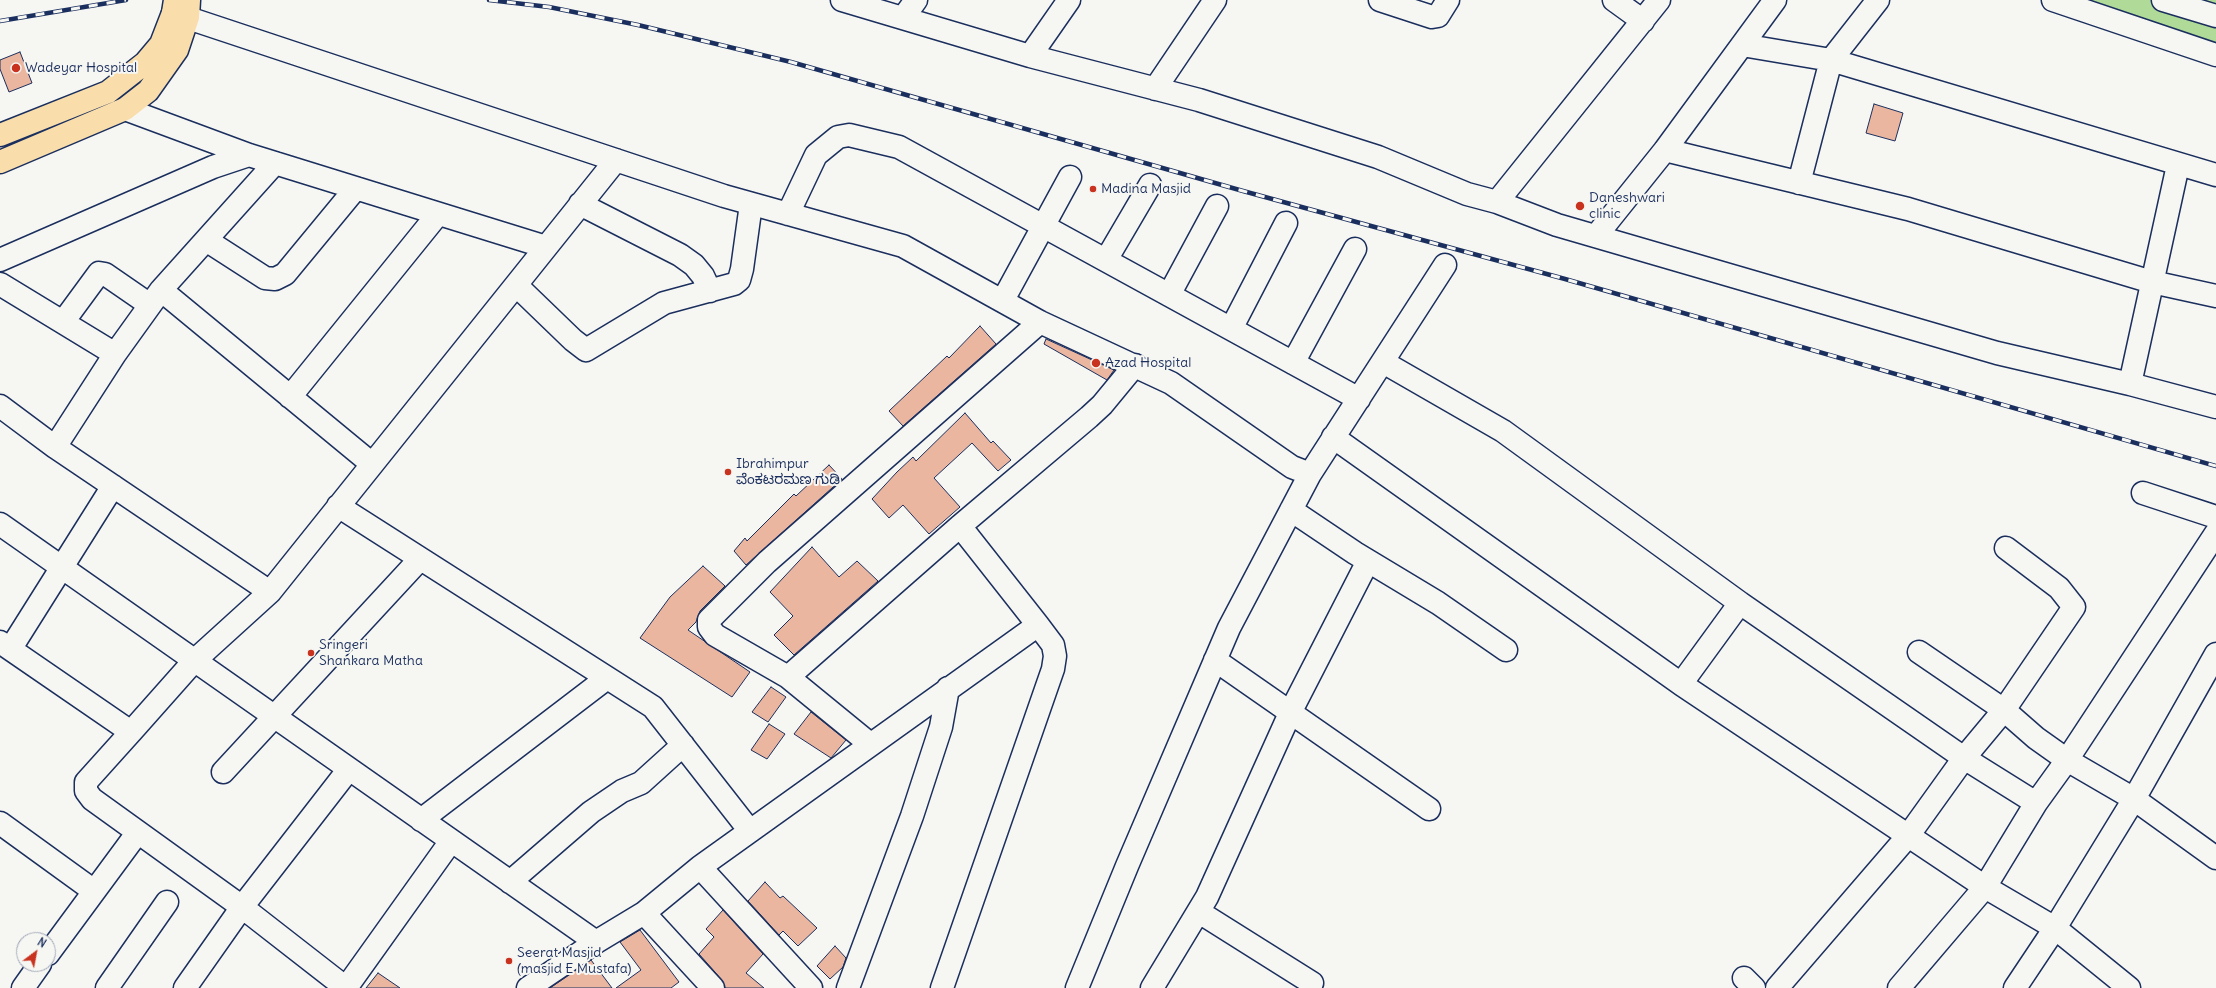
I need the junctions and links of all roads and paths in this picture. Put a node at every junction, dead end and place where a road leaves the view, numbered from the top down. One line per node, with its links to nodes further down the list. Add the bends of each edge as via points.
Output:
1 (842, 0): 15 (street)
2 (916, 0): 15 (street)
3 (1068, 0): 19 (street)
4 (1215, 0): 21 (street)
5 (1380, 0): 6 (street, via 1432,16 1438,16)
6 (1448, 0)
7 (1614, 0): 16 (street)
8 (1659, 0): 16 (street)
9 (1775, 0): 17 (street)
10 (1878, 0): 20 (street)
11 (2053, 0): 18 (street)
12 (2163, 0): 14 (street)
13 (181, 8): 22 (main road, via 177,50 148,91); 23 (main road, via 162,44 145,63 108,92); 26 (street)
14 (2216, 16)
15 (903, 18): 19 (street)
16 (1643, 21): 35 (street)
17 (1742, 45): 20 (street); 24 (street)
18 (2216, 55)
19 (1030, 56): 21 (street)
20 (1831, 60): 29 (street); 32 (street)
21 (1155, 89): 35 (street, via 1199,100 1378,157 1467,194)
22 (125, 109): 25 (street); 27 (main road)
23 (0, 135)
24 (1665, 150): 32 (street); 43 (street)
25 (249, 155): 28 (street); 47 (street, via 213,167)
26 (616, 160): 36 (street); 37 (street)
27 (0, 162)
28 (276, 163): 34 (street); 44 (street)
29 (2178, 164): 30 (street); 50 (street)
30 (2216, 175)
31 (1070, 177): 42 (street)
32 (1799, 183): 50 (street, via 1908,209)
33 (1150, 185): 48 (street)
34 (356, 188): 39 (street); 44 (street, via 285,274 275,279 265,278)
35 (1496, 202): 43 (street, via 1557,225)
36 (580, 204): 45 (street); 53 (street, via 680,255 694,265)
37 (751, 204): 40 (street); 53 (street, via 739,280)
38 (1217, 206): 54 (street)
39 (438, 214): 45 (street); 66 (street)
40 (788, 214): 42 (street, via 816,155 838,137 849,135 899,147); 57 (street, via 903,246)
41 (1286, 223): 60 (street)
42 (1043, 226): 48 (street); 57 (street)
43 (1596, 236): 65 (street, via 1997,353)
44 (206, 240): 56 (street)
45 (546, 247): 52 (street)
46 (1355, 249): 62 (street)
47 (0, 260)
48 (1106, 260): 54 (street)
49 (1445, 265): 63 (street)
50 (2152, 282): 55 (street); 65 (street)
51 (0, 284): 58 (street)
52 (516, 285): 53 (street, via 586,350 664,303); 72 (street)
53 (710, 291)
54 (1170, 295): 60 (street)
55 (2216, 296)
56 (155, 298): 58 (street, via 99,273); 61 (street); 66 (street)
57 (1003, 300): 59 (street)
58 (64, 322): 61 (street)
59 (1040, 322): 64 (street); 95 (street, via 767,562 709,620 709,627 715,635)
60 (1231, 329): 62 (street)
61 (115, 354): 71 (street)
62 (1293, 362): 67 (street)
63 (1383, 362): 67 (street); 87 (street, via 1504,431)
64 (1135, 365): 73 (street, via 1171,383 1292,467); 80 (street, via 1089,417)
65 (2130, 384): 69 (street)
66 (290, 397): 72 (street)
67 (1359, 399): 70 (street)
68 (0, 406): 71 (street)
69 (2216, 407)
70 (1333, 437): 73 (street); 97 (street)
71 (55, 447): 74 (street)
72 (372, 464): 76 (street)
73 (1310, 474): 77 (street)
74 (113, 486): 85 (street); 86 (street)
75 (2144, 493): 78 (street)
76 (338, 506): 83 (street); 86 (street)
77 (1291, 510): 84 (street); 93 (street)
78 (2216, 517)
79 (0, 524): 85 (street)
80 (960, 526): 88 (street); 95 (street)
81 (2216, 532): 106 (street)
82 (2006, 548): 99 (street, via 2059,588 2074,607)
83 (420, 559): 96 (street); 101 (street)
84 (1368, 561): 90 (street, via 1438,603); 100 (street)
85 (62, 568): 89 (street); 94 (street)
86 (270, 592): 94 (street)
87 (1740, 603): 97 (street); 105 (street)
88 (1038, 624): 98 (street); 142 (street, via 1053,645 1053,669)
89 (5, 645): 102 (street)
90 (1506, 650)
91 (1919, 652): 99 (street)
92 (2215, 659): 109 (street)
93 (1215, 660): 100 (street); 132 (street, via 1127,866)
94 (194, 661): 101 (street); 102 (street)
95 (788, 677): 103 (street)
96 (607, 678): 104 (street, via 653,707); 112 (street)
97 (1681, 684): 116 (street)
98 (948, 688): 103 (street); 141 (street, via 941,727 912,816)
99 (2004, 710): 105 (street); 106 (street, via 2036,738)
100 (1291, 711): 111 (street); 125 (street)
101 (275, 717): 107 (street); 108 (street)
102 (131, 732): 115 (street, via 86,782 86,791 92,799)
103 (870, 744): 114 (street)
104 (683, 745): 114 (street); 120 (street, via 641,783 591,812)
105 (1964, 758): 110 (street); 116 (street)
106 (2067, 760): 109 (street); 110 (street)
107 (349, 769): 112 (street); 124 (street)
108 (223, 772)
109 (2134, 798): 118 (street); 127 (street)
110 (2036, 803): 121 (street)
111 (1429, 809)
112 (421, 820): 117 (street)
113 (0, 823): 122 (street)
114 (750, 831): 119 (street)
115 (138, 832): 122 (street); 124 (street)
116 (1908, 836): 121 (street); 144 (street)
117 (451, 841): 120 (street); 137 (street)
118 (2216, 858)
119 (700, 867): 126 (street); 140 (street)
120 (510, 882): 128 (street)
121 (1985, 887): 127 (street); 145 (street)
122 (94, 891): 129 (street)
123 (167, 902): 135 (street)
124 (242, 907): 136 (street); 137 (street)
125 (1199, 912): 131 (street); 143 (street)
126 (644, 913): 128 (street); 139 (street)
127 (2055, 928): 133 (street); 146 (street)
128 (596, 942): 138 (street)
129 (56, 943)
130 (34, 972): 134 (street)
131 (1312, 983)
132 (1081, 986)
133 (2126, 987)
134 (23, 988)
135 (107, 988)
136 (185, 988)
137 (346, 988)
138 (528, 988)
139 (712, 988)
140 (811, 988)
141 (848, 988)
142 (942, 988)
143 (1152, 988)
144 (1778, 988)
145 (1899, 988)
146 (2014, 988)

